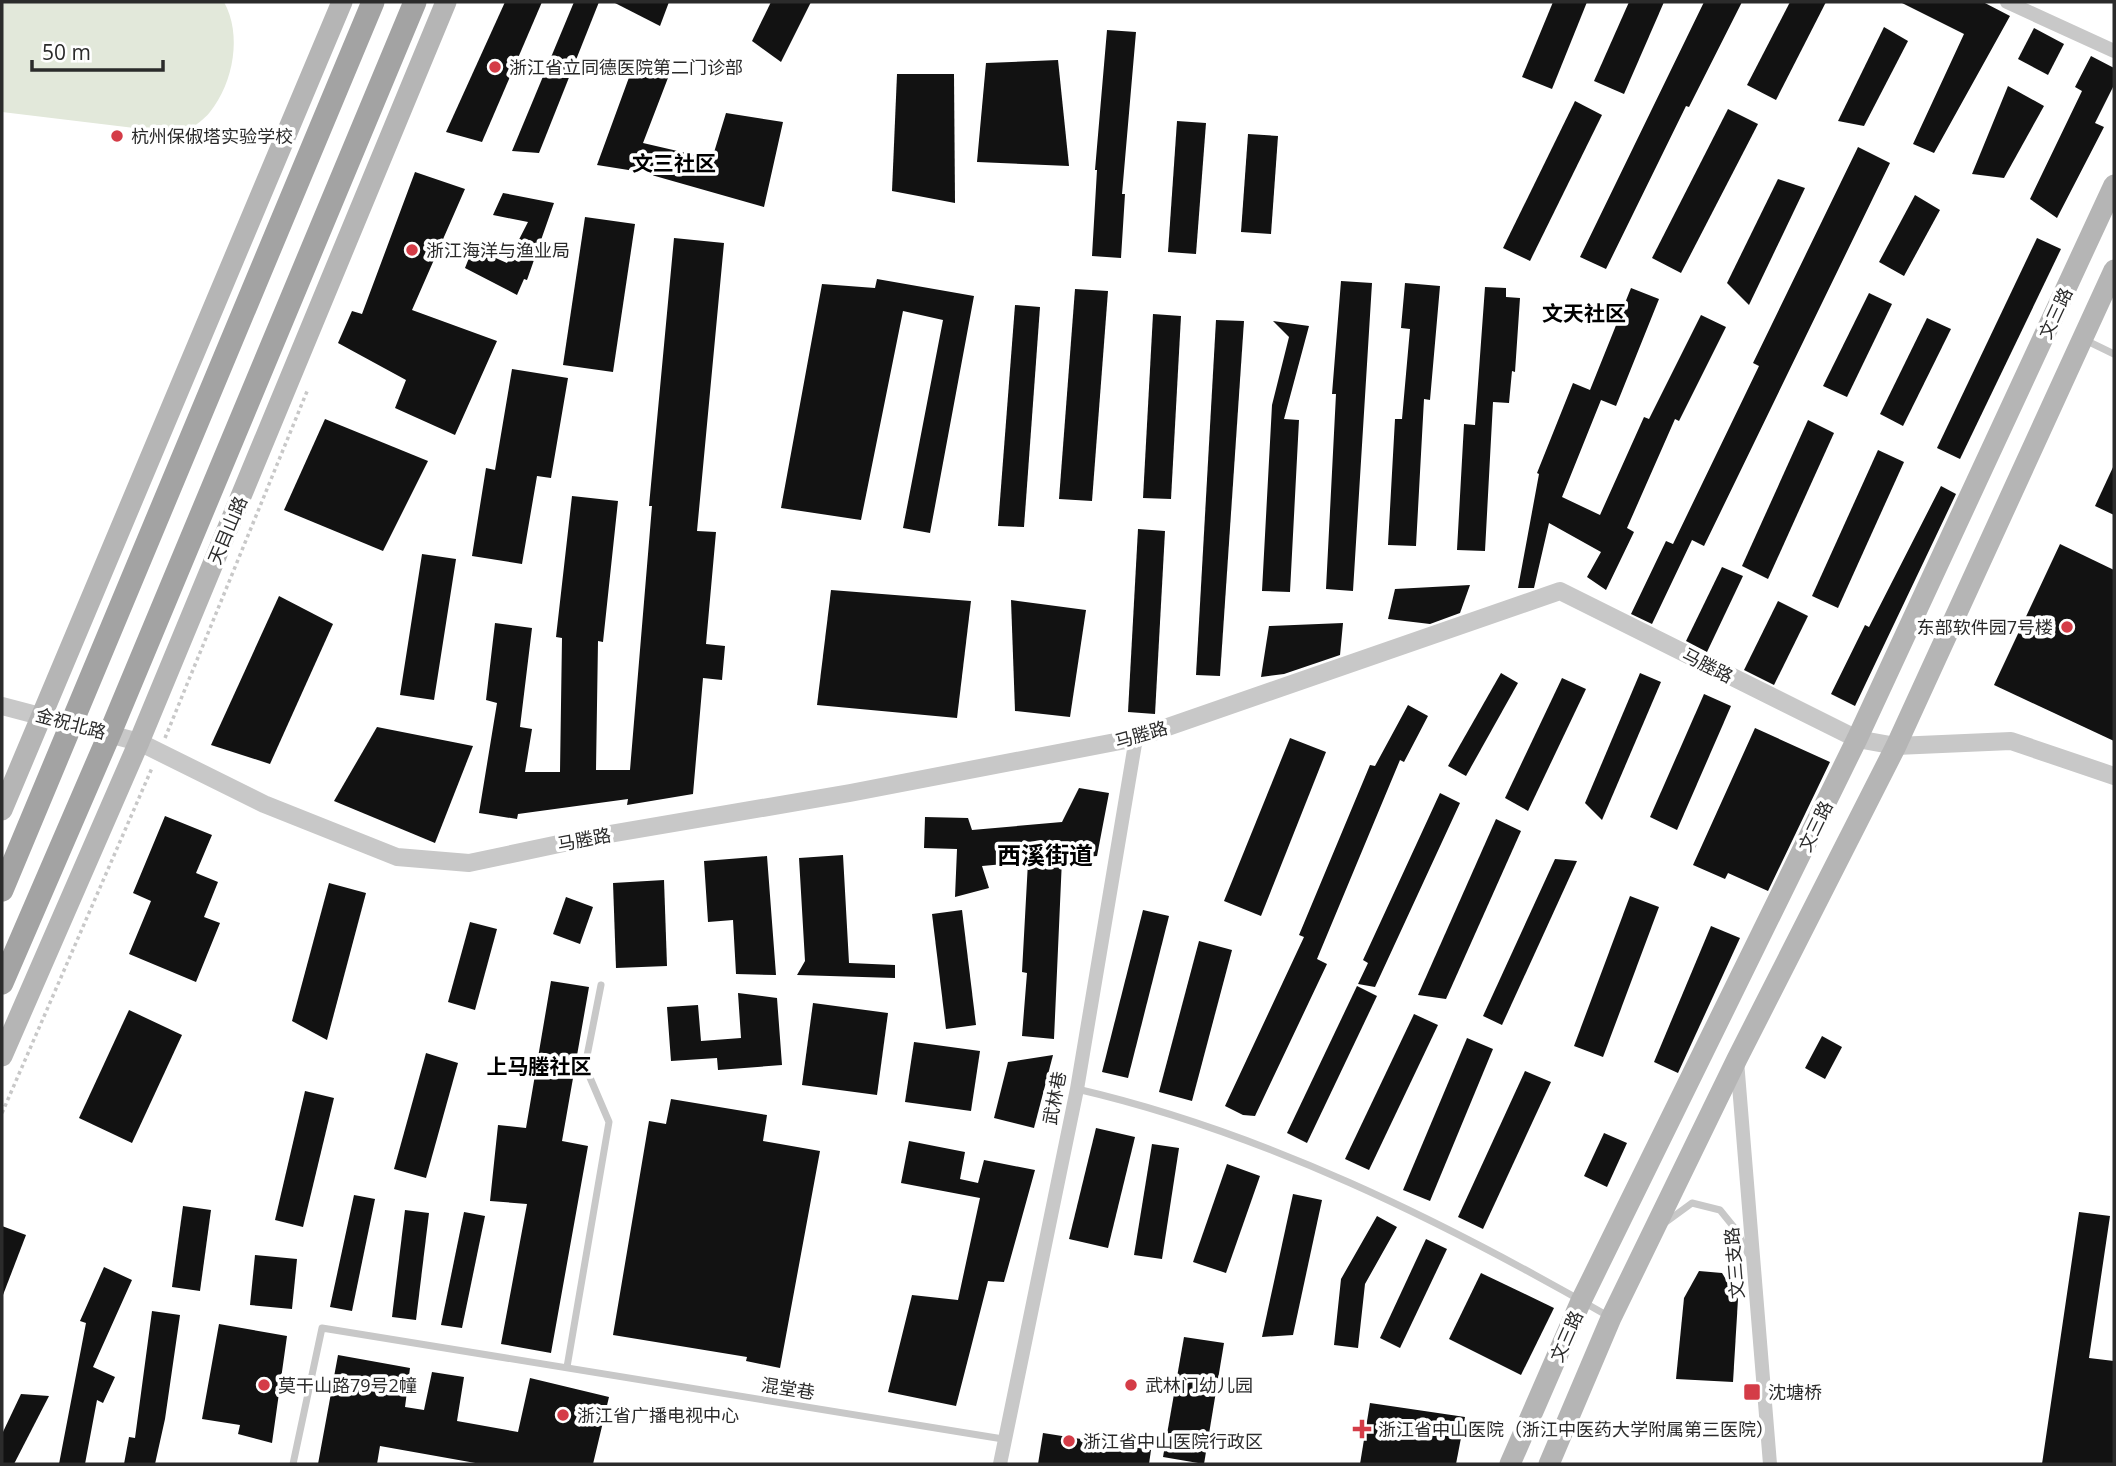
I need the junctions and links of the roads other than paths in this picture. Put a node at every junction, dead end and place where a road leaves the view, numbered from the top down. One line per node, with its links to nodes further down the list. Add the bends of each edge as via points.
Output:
1 (342, 2): 12 (main road)
2 (373, 2): 13 (main road)
3 (415, 2): 14 (main road, 天目山路)
4 (446, 2): 17 (main road, 天目山路)
5 (2007, 2): 6 (street)
6 (2114, 51)
7 (2114, 185): 16 (main road, 文三路)
8 (2114, 270): 9 (main road, 文三路)
9 (2083, 339): 10 (lane); 18 (main road, 文三路)
10 (2114, 354)
11 (2, 706): 12 (street, 金祝北路)
12 (41, 716): 13 (street, 金祝北路); 20 (main road)
13 (72, 723): 14 (street, 金祝北路); 21 (main road)
14 (110, 733): 17 (street, 金祝北路); 22 (main road, 天目山路)
15 (1136, 738): 16 (street, 马塍路, via 1560,591); 17 (street, 马塍路, via 469,863 397,856 264,804); 26 (street, 武林巷)
16 (1857, 739): 18 (street, 马塍路); 29 (main road, 文三路)
17 (139, 742): 24 (main road, 天目山路)
18 (1896, 746): 19 (street, 马塍路, via 2011,741); 25 (main road, 文三路)
19 (2114, 776)
20 (2, 810)
21 (2, 890)
22 (2, 983)
23 (601, 985): 31 (lane, via 585,1066 609,1122)
24 (2, 1056)
25 (1737, 1059): 27 (main road, 文三路); 28 (street, 文三支路)
26 (1077, 1088): 29 (lane, via 1259,1145 1407,1211); 32 (street, 武林巷)
27 (1657, 1228): 28 (lane, via 1692,1203 1720,1210); 30 (main road, 文三路)
28 (1754, 1265): 37 (street, 文三支路)
29 (1581, 1301): 30 (lane); 35 (main road, 文三路)
30 (1611, 1318): 36 (main road, 文三路)
31 (567, 1367): 32 (lane, 混堂巷); 33 (lane, 混堂巷, via 322,1328)
32 (1003, 1439): 34 (street, 武林巷)
33 (293, 1464)
34 (1000, 1464)
35 (1510, 1464)
36 (1549, 1464)
37 (1770, 1464)

